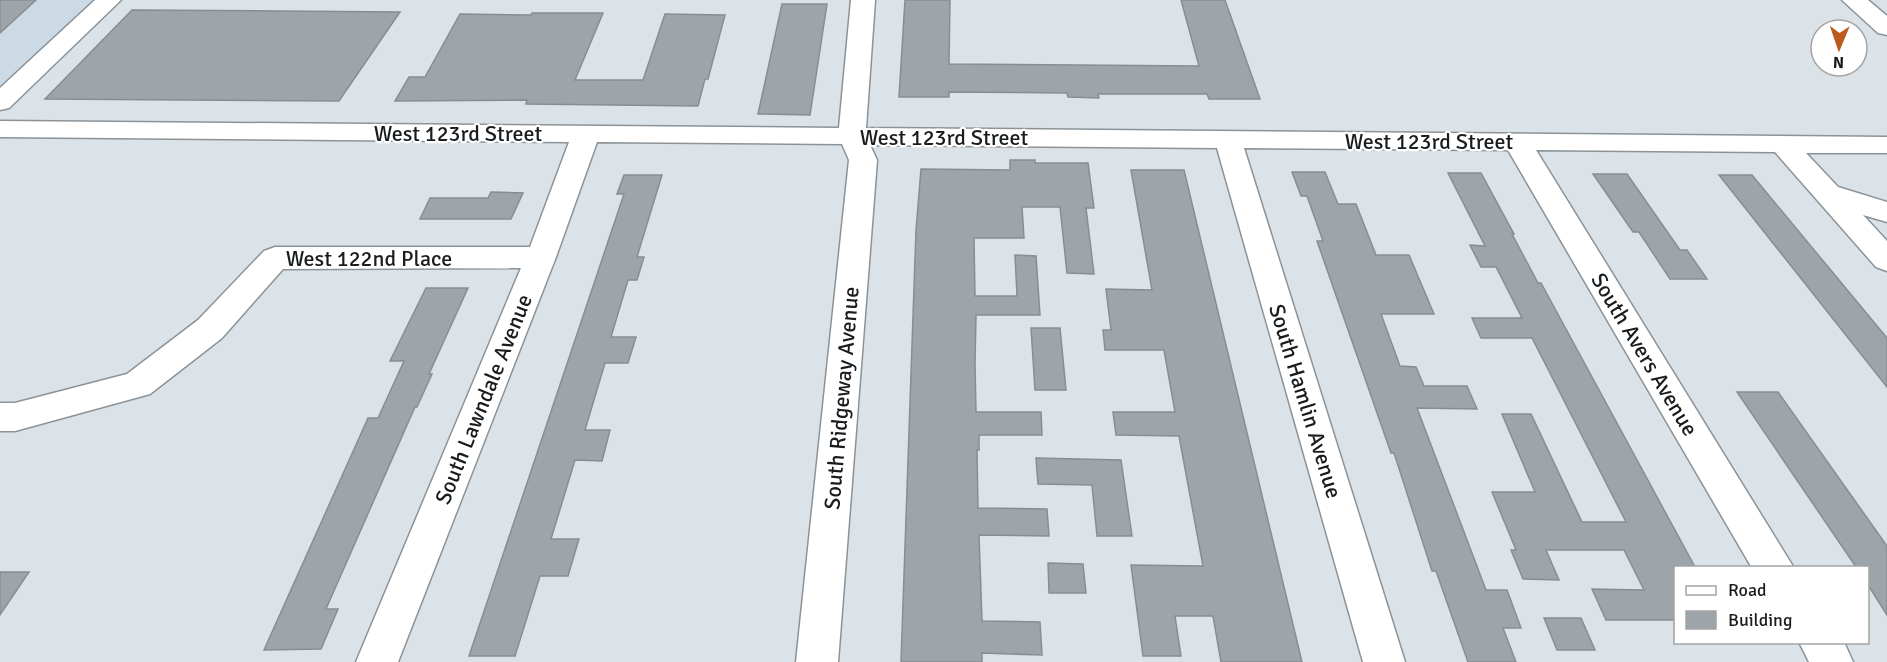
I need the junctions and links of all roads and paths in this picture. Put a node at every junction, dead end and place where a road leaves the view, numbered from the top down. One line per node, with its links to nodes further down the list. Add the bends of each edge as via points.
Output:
1 (109, 0): 5 (street)
2 (863, 0): 8 (street)
3 (1854, 0): 4 (street)
4 (1887, 28)
5 (0, 102)
6 (0, 129): 7 (street, West 123rd Street)
7 (586, 134): 8 (street, West 123rd Street); 15 (street, South Lawndale Avenue)
8 (852, 136): 9 (street, West 123rd Street); 21 (street, South Ridgeway Avenue, via 863,160)
9 (1228, 139): 10 (street, West 123rd Street); 22 (street, South Hamlin Avenue)
10 (1516, 141): 11 (street, West 123rd Street); 18 (street, South Avers Avenue)
11 (1783, 144): 12 (street, West 123rd Street); 13 (street)
12 (1887, 145)
13 (1829, 194): 14 (street); 16 (street)
14 (1887, 212)
15 (541, 257): 17 (street, West 122nd Place, via 275,258 210,329 138,385 15,417); 20 (street, South Lawndale Avenue)
16 (1887, 260)
17 (0, 417)
18 (1773, 566)
19 (1821, 644): 23 (street)
20 (377, 662)
21 (817, 662)
22 (1384, 662)
23 (1832, 662)

